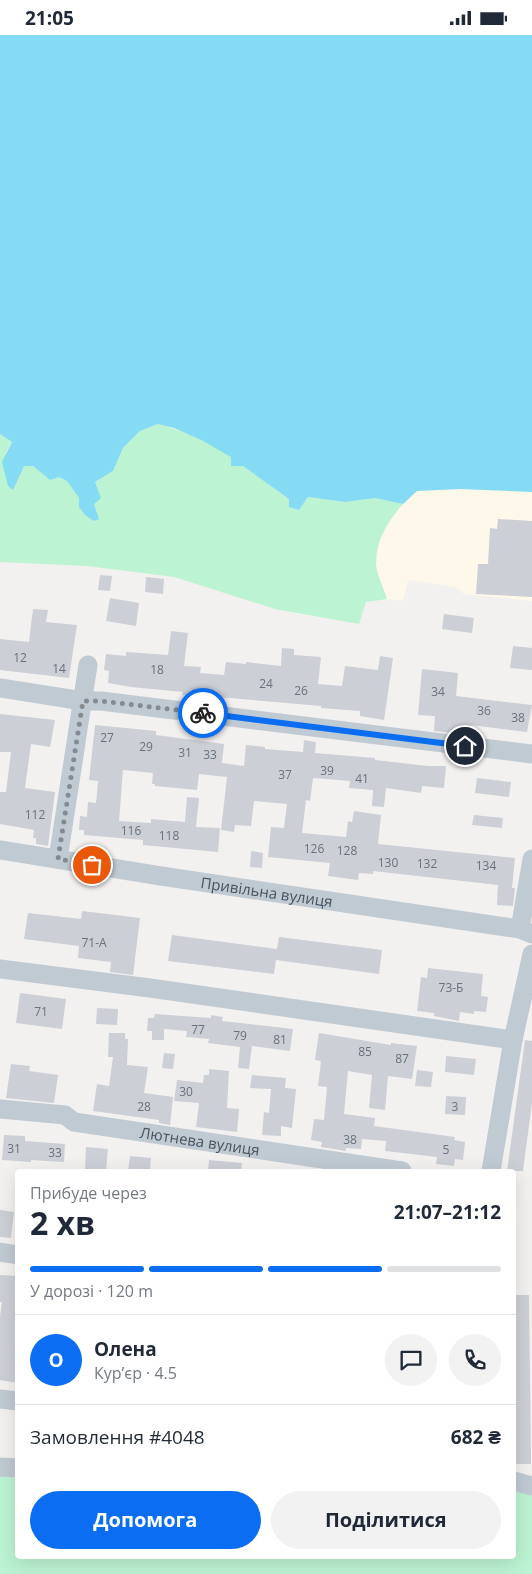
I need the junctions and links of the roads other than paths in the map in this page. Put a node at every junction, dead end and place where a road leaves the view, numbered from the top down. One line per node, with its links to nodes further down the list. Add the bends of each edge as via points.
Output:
1 (88, 665): 3 (street)
2 (0, 688): 3 (street)
3 (83, 701): 4 (street); 6 (street)
4 (532, 754)
5 (0, 850): 6 (street, Привільна вулиця)
6 (58, 859): 8 (street, Привільна вулиця)
7 (532, 859): 8 (street)
8 (526, 932)
9 (532, 955): 11 (street)
10 (0, 969): 11 (street)
11 (514, 1040): 14 (street)
12 (0, 1109): 13 (street, Лютнева вулиця, via 65,1115 74,1122)
13 (389, 1169)
14 (491, 1169)
15 (0, 1253): 16 (street)
16 (15, 1255)
17 (0, 1399): 18 (street)
18 (15, 1401)
19 (0, 1467): 20 (street)
20 (15, 1467)
21 (516, 1482): 22 (street)
22 (532, 1486)

